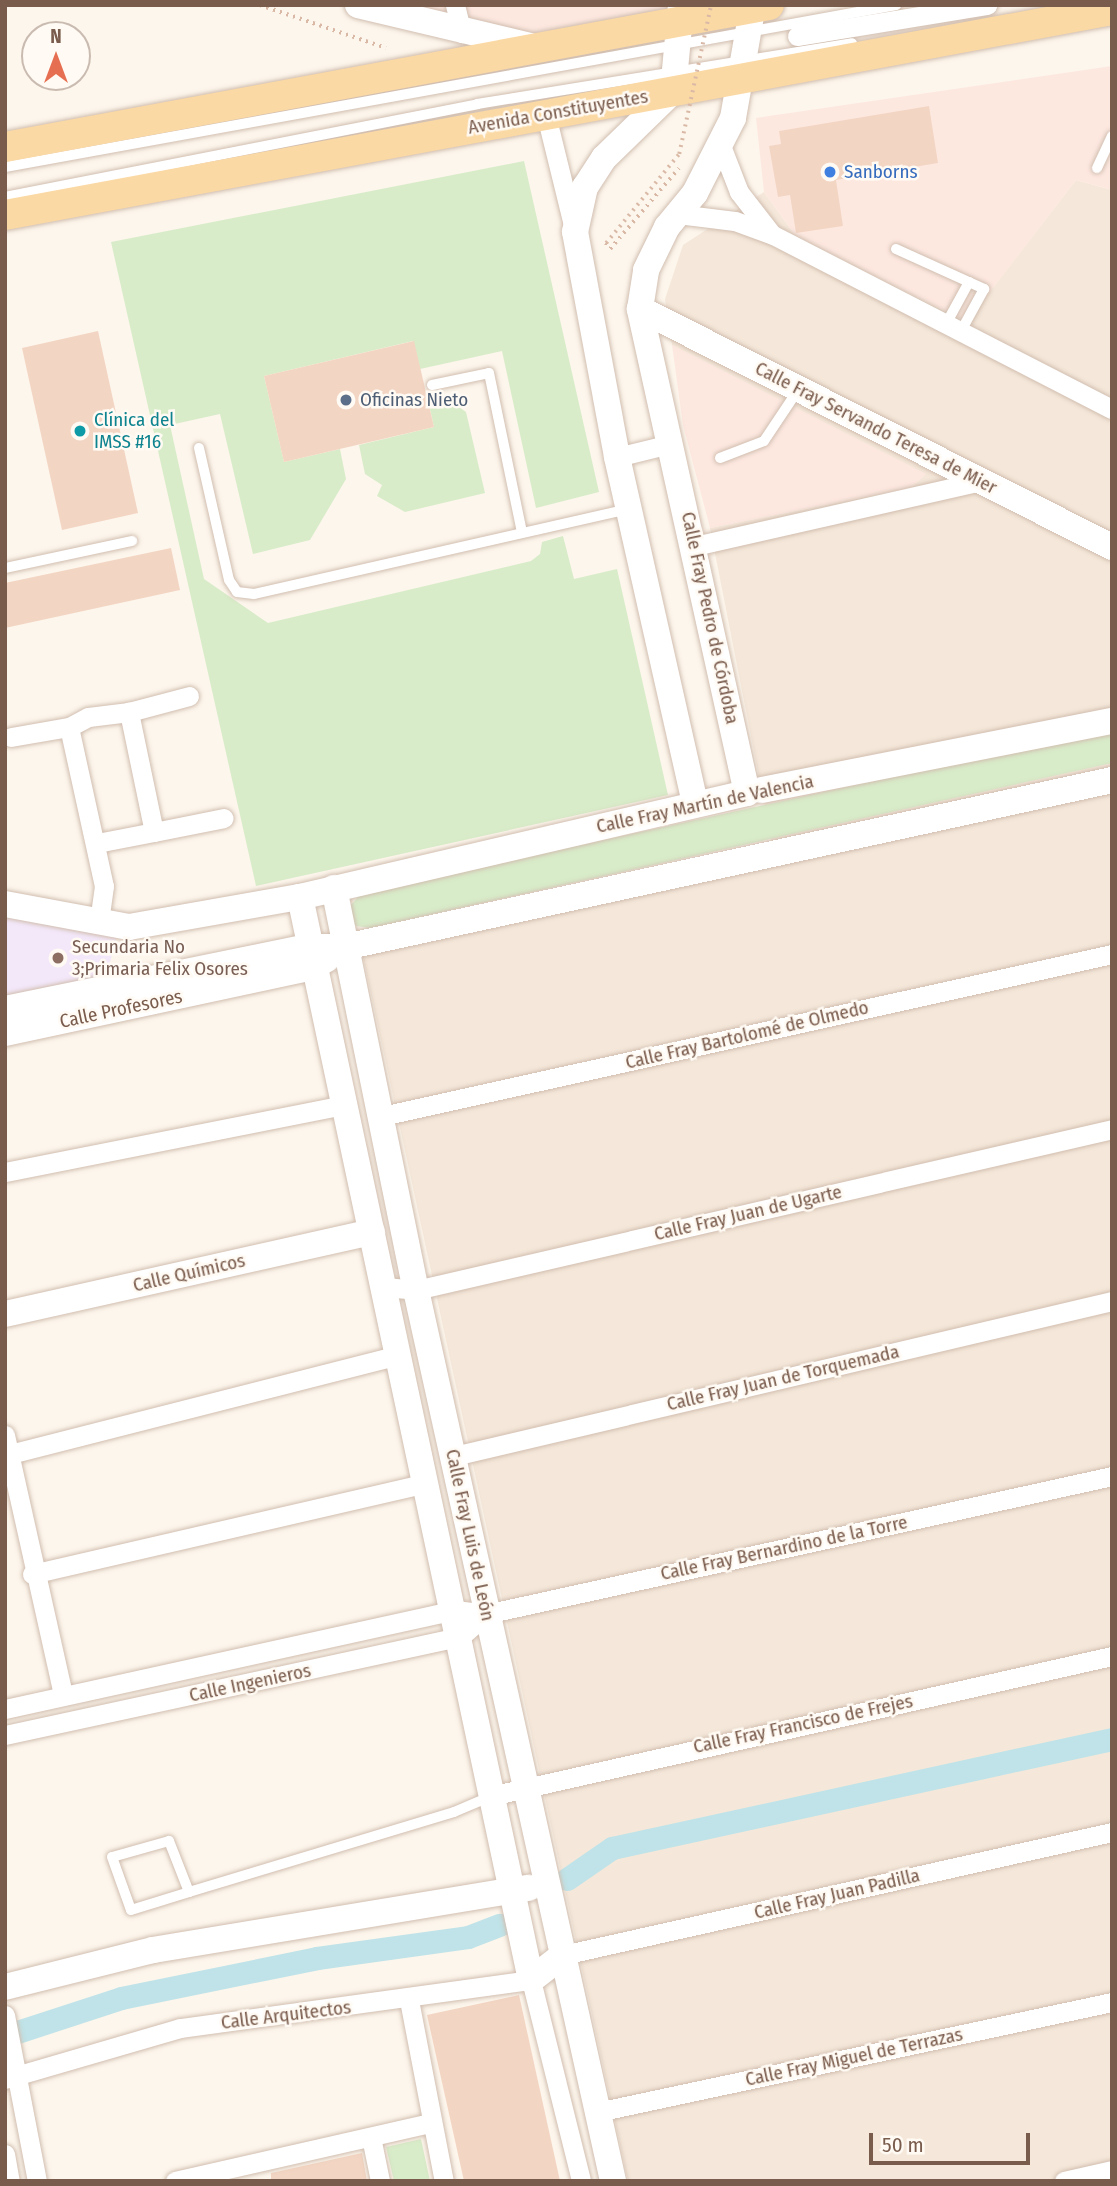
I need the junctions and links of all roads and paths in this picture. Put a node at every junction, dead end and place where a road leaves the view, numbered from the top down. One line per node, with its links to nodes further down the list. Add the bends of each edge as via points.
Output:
1 (260, 5): 16 (path)
2 (358, 5): 10 (street)
3 (455, 5): 10 (street)
4 (711, 5): 29 (path, bridge, via 679,154)
5 (896, 5): 9 (lane)
6 (987, 5): 12 (street)
7 (1080, 5): 11 (lane)
8 (1112, 10): 17 (main road, Avenida Constituyentes)
9 (756, 12): 15 (main road, Avenida Constituyentes); 17 (street, Calle Fray Pedro de Córdoba)
10 (462, 33): 14 (street)
11 (905, 34)
12 (797, 36)
13 (865, 41): 17 (lane)
14 (535, 47): 15 (main road, Avenida Constituyentes); 21 (main road, Avenida Constituyentes)
15 (677, 47): 17 (main road, Avenida Constituyentes); 18 (main road, Avenida Constituyentes); 22 (lane); 24 (lane); 27 (street, via 585,187)
16 (386, 48)
17 (743, 69): 20 (street, Calle Fray Pedro de Córdoba)
18 (545, 115): 26 (main road, Avenida Constituyentes); 27 (street)
19 (1112, 136): 23 (lane)
20 (720, 143): 25 (street, Calle Fray Pedro de Córdoba); 28 (street, via 739,192)
21 (5, 147)
22 (5, 167)
23 (1097, 168)
24 (5, 197)
25 (678, 214): 28 (street, via 735,221); 32 (street, Calle Fray Pedro de Córdoba, via 646,270)
26 (5, 215)
27 (575, 232): 39 (street)
28 (773, 235): 33 (street)
29 (606, 243)
30 (896, 248): 31 (lane)
31 (969, 282): 33 (lane); 33 (lane, via 984,289)
32 (640, 309): 35 (street, Calle Fray Servando Teresa de Mier); 37 (street, Calle Fray Pedro de Córdoba)
33 (954, 328): 36 (street)
34 (432, 385): 43 (lane, via 489,373)
35 (798, 389): 40 (lane, via 764,441); 41 (street, Calle Fray Servando Teresa de Mier)
36 (1112, 409)
37 (670, 444): 39 (street); 45 (street, Calle Fray Pedro de Córdoba)
38 (199, 448): 43 (lane, via 229,580 237,592 254,594)
39 (617, 457): 42 (street)
40 (720, 458)
41 (980, 481): 45 (street); 46 (street, Calle Fray Servando Teresa de Mier)
42 (629, 508): 43 (lane); 55 (street)
43 (522, 533)
44 (132, 541): 47 (lane)
45 (695, 546): 54 (street, Calle Fray Pedro de Córdoba)
46 (1112, 547)
47 (5, 568)
48 (189, 696): 49 (street)
49 (129, 712): 51 (street, via 88,717); 57 (street)
50 (1112, 720): 54 (street, Calle Fray Martín de Valencia)
51 (69, 727): 52 (street); 58 (street)
52 (10, 737)
53 (1112, 780): 63 (street)
54 (754, 792): 55 (street, Calle Fray Martín de Valencia)
55 (695, 804): 59 (street, Calle Fray Martín de Valencia)
56 (224, 818): 57 (street)
57 (154, 832): 58 (street)
58 (97, 843): 62 (street, via 104,886)
59 (334, 888): 60 (street, Calle Fray Martín de Valencia); 63 (street, Calle Fray Luis de León)
60 (300, 897): 62 (street, Calle Fray Martín de Valencia, via 129,927); 65 (street, Calle Fray Luis de León)
61 (5, 904): 62 (street, Calle Fray Martín de Valencia)
62 (99, 922)
63 (345, 947): 65 (street, Calle Profesores); 69 (street, Calle Fray Luis de León)
64 (1112, 954): 69 (street, Calle Fray Bartolomé de Olmedo)
65 (310, 957): 66 (street, Calle Profesores); 67 (street, Calle Profesores); 68 (street, Calle Fray Luis de León)
66 (5, 1009)
67 (5, 1033)
68 (344, 1105): 71 (street); 72 (street, Calle Fray Luis de León)
69 (382, 1116): 74 (street, Calle Fray Luis de León)
70 (1112, 1129): 74 (street, Calle Fray Juan de Ugarte)
71 (5, 1172)
72 (372, 1231): 73 (street, Calle Fray Luis de León); 76 (street, Calle Químicos)
73 (384, 1287): 74 (street, Calle Fray Juan de Ugarte); 77 (street, Calle Fray Luis de León)
74 (416, 1290): 80 (street, Calle Fray Luis de León)
75 (1112, 1301): 80 (street, Calle Fray Juan de Torquemada)
76 (5, 1314)
77 (398, 1355): 79 (street); 82 (street, Calle Fray Luis de León)
78 (5, 1434): 79 (street)
79 (10, 1454): 83 (street)
80 (454, 1456): 85 (street, Calle Fray Luis de León)
81 (1112, 1476): 85 (street, Calle Fray Bernardino de la Torre)
82 (427, 1483): 83 (street); 84 (street, Calle Fray Luis de León)
83 (33, 1574): 88 (street)
84 (455, 1610): 85 (street, Calle Fray Bernardino de la Torre); 86 (street, Calle Fray Luis de León); 88 (street, Calle Ingenieros)
85 (486, 1614): 86 (street, Calle Ingenieros); 91 (street, Calle Fray Luis de León)
86 (460, 1637): 90 (street, Calle Ingenieros); 92 (street, Calle Fray Luis de León)
87 (1112, 1656): 91 (street, Calle Fray Francisco de Frejes)
88 (63, 1695): 89 (street, Calle Ingenieros)
89 (5, 1709)
90 (5, 1735)
91 (524, 1786): 92 (street, Calle Fray Francisco de Frejes); 94 (street, Calle Fray Luis de León)
92 (495, 1795): 95 (street, Calle Fray Luis de León); 96 (lane)
93 (1112, 1832): 97 (street, Calle Fray Juan Padilla)
94 (548, 1886): 95 (street); 97 (street, Calle Fray Luis de León)
95 (514, 1891): 98 (street, Calle Fray Luis de León); 99 (street, via 153,1950)
96 (189, 1892): 96 (lane, via 169,1841 112,1857 131,1910)
97 (563, 1955): 98 (street, Calle Arquitectos); 104 (street, Calle Fray Luis de León)
98 (531, 1980): 100 (street, Calle Arquitectos); 114 (street, Calle Fray Luis de León)
99 (5, 1987)
100 (409, 2000): 103 (street, Calle Arquitectos, via 180,2028); 105 (street)
101 (1112, 2002): 104 (street, Calle Fray Miguel de Terrazas)
102 (5, 2015): 103 (street)
103 (13, 2073): 110 (street)
104 (597, 2112): 115 (street, Calle Fray Luis de León)
105 (430, 2123): 106 (street); 113 (street)
106 (371, 2137): 111 (street); 112 (street)
107 (5, 2154): 109 (street)
108 (1112, 2170): 116 (street)
109 (10, 2181)
110 (37, 2181)
111 (175, 2181)
112 (380, 2181)
113 (444, 2181)
114 (581, 2181)
115 (613, 2181)
116 (1064, 2181)

